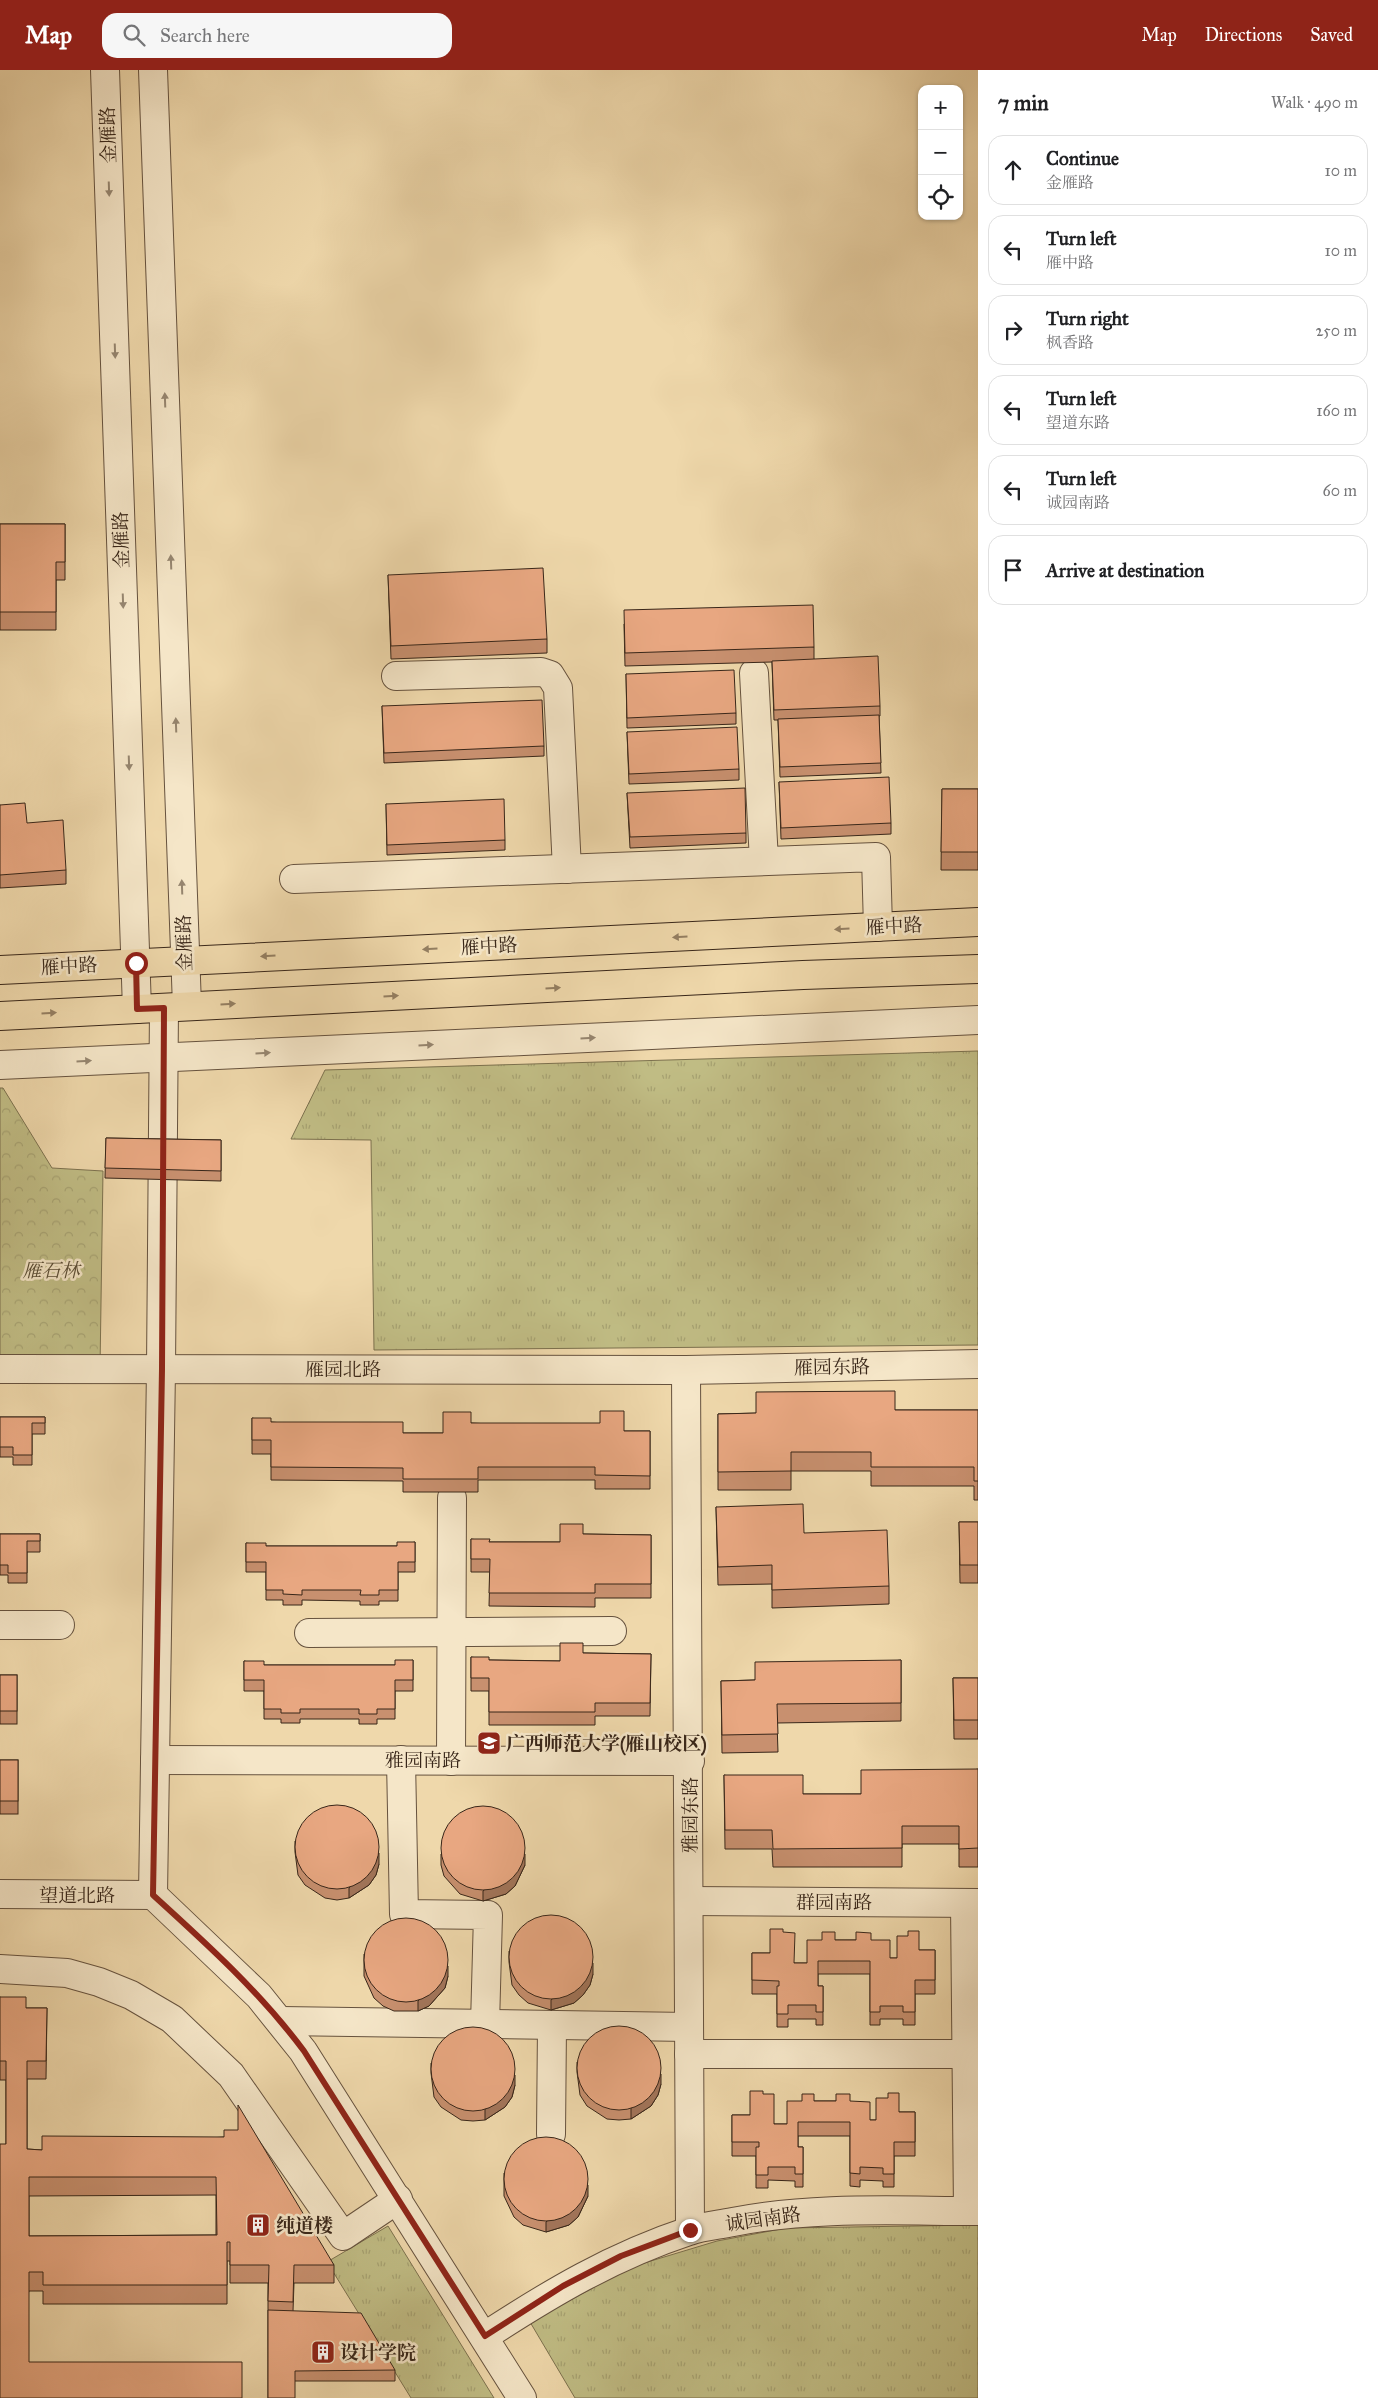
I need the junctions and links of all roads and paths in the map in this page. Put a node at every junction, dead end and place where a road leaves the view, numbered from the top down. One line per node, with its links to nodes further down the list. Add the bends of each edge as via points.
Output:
1 (106, 70): 11 (street, 金雁路, one-way to 11)
2 (153, 70): 10 (street, 金雁路, one-way to 2)
3 (754, 673): 5 (street)
4 (396, 676): 6 (street, via 541,672 550,675 558,688)
5 (764, 862): 6 (street); 9 (street, via 876,857)
6 (566, 869): 7 (street)
7 (294, 879)
8 (978, 922): 9 (main road, 雁中路)
9 (878, 927): 10 (main road, 雁中路, one-way to 10)
10 (185, 960): 11 (main road, 雁中路); 14 (street, 金雁路)
11 (136, 963): 13 (main road, 雁中路); 15 (street, 金雁路)
12 (978, 969): 14 (main road, one-way to 12)
13 (0, 970)
14 (176, 1007): 15 (main road); 18 (street, 金雁路)
15 (137, 1009): 16 (main road, one-way to 15)
16 (0, 1016)
17 (978, 1020): 18 (street, one-way to 17)
18 (163, 1057): 19 (street, one-way to 18); 22 (street, 金雁路)
19 (0, 1065)
20 (978, 1364): 23 (street, 雁园东路)
21 (0, 1369): 22 (street, 雁园北路)
22 (162, 1369): 23 (street, 雁园北路); 30 (street, 金雁路)
23 (686, 1370): 33 (street, 雅园东路)
24 (452, 1498): 28 (street)
25 (0, 1625): 26 (street)
26 (60, 1625)
27 (612, 1631): 28 (street)
28 (452, 1632): 29 (street); 32 (street)
29 (309, 1633)
30 (155, 1760): 31 (street, 雅园南路); 35 (street, 金雁路)
31 (401, 1760): 32 (street, 雅园南路); 40 (street, via 404,1914 488,1915)
32 (451, 1761): 33 (street, 雅园南路)
33 (690, 1761): 36 (street, 雅园东路)
34 (0, 1894): 35 (street, 望道北路)
35 (153, 1895): 39 (street)
36 (690, 1901): 37 (street, 群园南路); 42 (street, 雅园东路)
37 (972, 1903): 44 (street)
38 (0, 1968): 46 (street, via 67,1973 99,1982 131,1995 172,2019 231,2075 344,2236)
39 (282, 2021): 40 (street); 46 (street)
40 (485, 2024): 41 (street)
41 (552, 2025): 42 (street); 45 (street)
42 (689, 2026): 43 (street, 雅园东路)
43 (689, 2054): 44 (street); 48 (street, 雅园东路)
44 (972, 2054): 47 (street)
45 (551, 2134)
46 (398, 2200): 49 (street)
47 (973, 2211): 48 (street, 诚园南路, via 836,2210 765,2216)
48 (690, 2230): 49 (street, 诚园南路, via 621,2256 563,2286)
49 (485, 2336): 50 (street)
50 (522, 2398)

